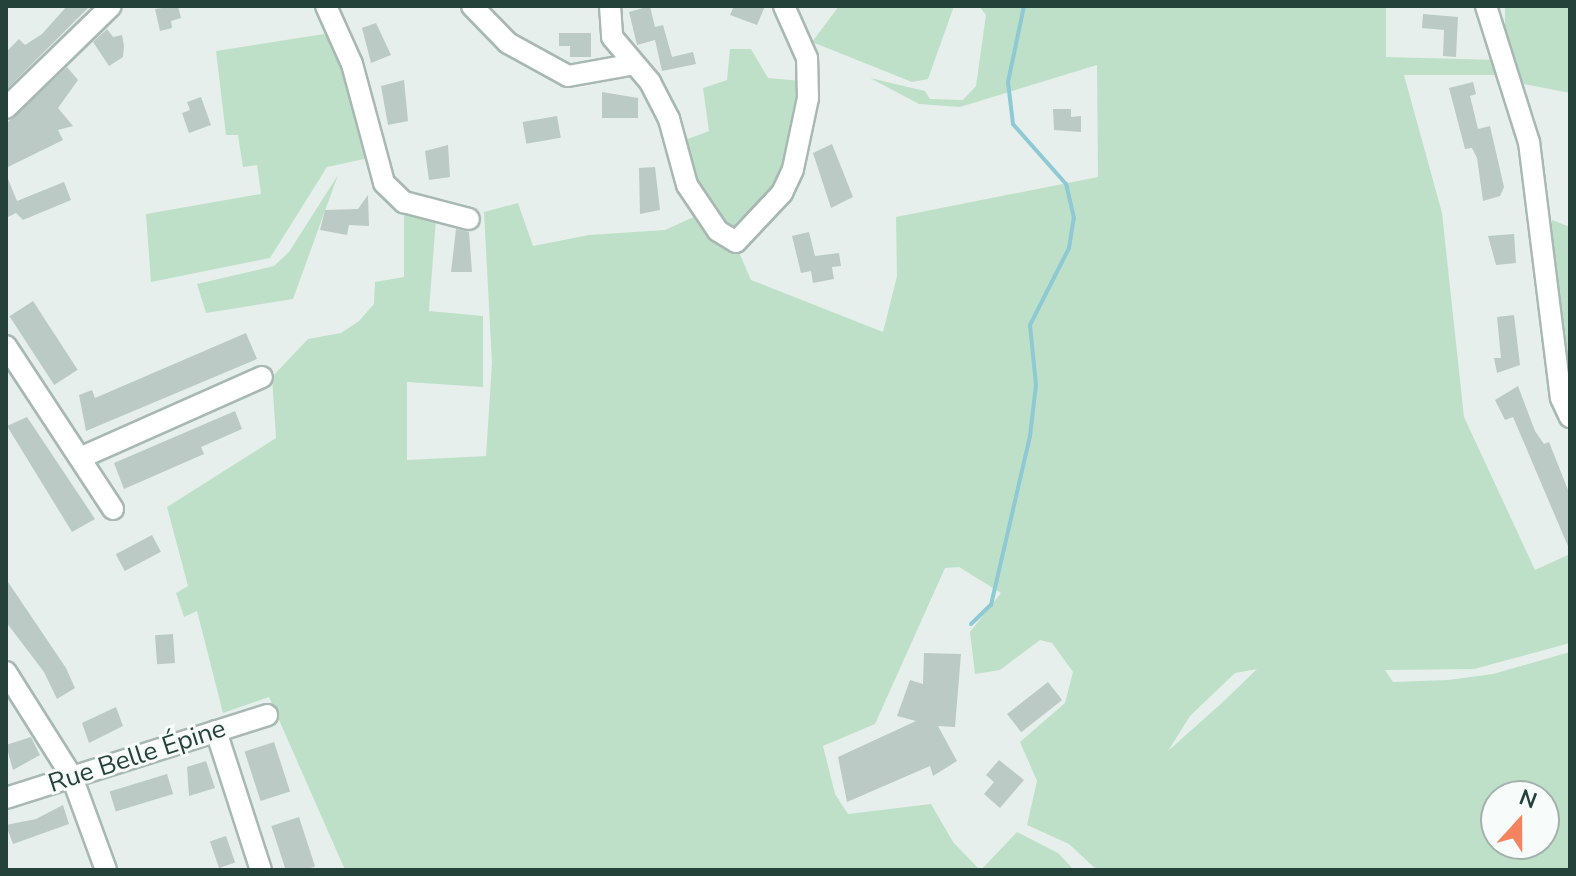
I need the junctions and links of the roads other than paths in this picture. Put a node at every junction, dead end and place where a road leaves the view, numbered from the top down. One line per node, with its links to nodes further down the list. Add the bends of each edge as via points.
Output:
1 (111, 6): 8 (street)
2 (326, 6): 9 (street, via 352,64 384,183 404,202)
3 (472, 6): 7 (street, via 508,43 568,76)
4 (610, 6): 7 (street, via 612,37)
5 (784, 6): 7 (street, via 807,58 808,98 793,169 782,193 736,242 718,231 687,185 669,119 650,82)
6 (1486, 6): 12 (street, via 1529,142 1561,398)
7 (630, 65)
8 (6, 108)
9 (469, 219)
10 (6, 346): 13 (street)
11 (262, 377): 13 (street)
12 (1570, 417)
13 (80, 458): 14 (street)
14 (113, 509)
15 (6, 672): 18 (street)
16 (267, 715): 17 (street, Rue Belle Épine)
17 (216, 731): 18 (street, Rue Belle Épine); 21 (street)
18 (72, 777): 19 (street, Rue Belle Épine); 20 (street)
19 (6, 798)
20 (106, 870)
21 (261, 870)

